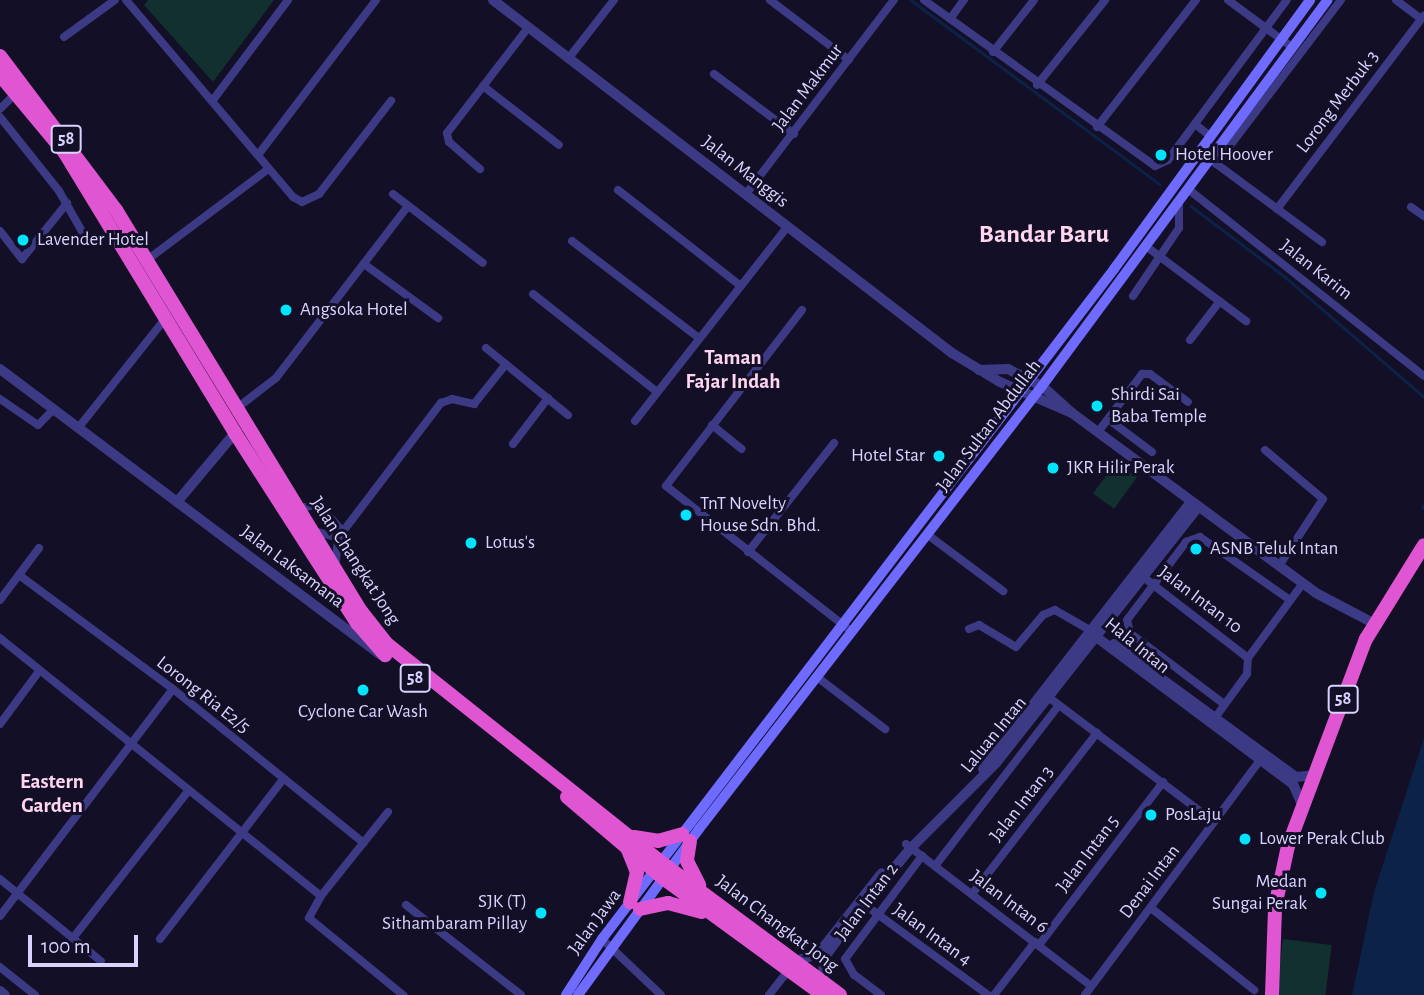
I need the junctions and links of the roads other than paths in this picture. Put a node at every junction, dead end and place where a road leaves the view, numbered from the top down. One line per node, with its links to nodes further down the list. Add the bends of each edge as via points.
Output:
1 (115, 0): 24 (street)
2 (126, 0): 36 (street)
3 (288, 0): 36 (street)
4 (376, 0): 46 (street)
5 (493, 0): 22 (street, Jalan Manggis)
6 (613, 0): 29 (street)
7 (771, 0): 30 (street)
8 (924, 0): 21 (street)
9 (964, 0): 21 (street)
10 (1034, 0): 27 (street)
11 (1105, 0): 33 (street)
12 (1196, 0): 41 (street)
13 (1228, 0): 23 (street)
14 (1287, 0): 23 (street)
15 (1311, 0): 25 (main road, Jalan Sultan Abdullah)
16 (1328, 0): 26 (main road, Jalan Sultan Abdullah)
17 (1341, 0): 47 (street)
18 (1396, 0): 20 (street)
19 (889, 2): 30 (street, Jalan Makmur)
20 (1422, 17): 58 (street, Lorong Merbuk 3)
21 (950, 19): 27 (street)
22 (528, 28): 29 (street, Jalan Manggis); 34 (street)
23 (1265, 28): 25 (street); 40 (street)
24 (64, 37)
25 (1281, 40): 26 (street); 43 (main road, Jalan Sultan Abdullah)
26 (1293, 48): 47 (main road, Jalan Sultan Abdullah)
27 (993, 52): 33 (street)
28 (0, 56): 35 (highway, Jalan Changkat Jong / 58)
29 (568, 59): 53 (street, Jalan Manggis)
30 (849, 60): 42 (street, Jalan Makmur)
31 (714, 74): 42 (street)
32 (0, 75): 35 (highway, Jalan Changkat Jong / 58)
33 (1037, 85): 41 (street)
34 (483, 86): 44 (street); 49 (street, via 446,138)
35 (20, 90): 38 (street); 61 (highway, Jalan Changkat Jong / 58); 71 (highway, Jalan Changkat Jong / 58)
36 (213, 100): 46 (street)
37 (391, 101): 48 (street, via 312,201 293,197)
38 (0, 108)
39 (0, 117): 55 (street)
40 (1195, 124): 41 (street, via 1161,166 1148,165); 43 (street)
41 (1097, 127)
42 (794, 134): 53 (street, Jalan Makmur)
43 (1210, 136): 45 (main road, Jalan Sultan Abdullah)
44 (559, 145)
45 (1199, 151): 47 (street); 60 (main road, Jalan Sultan Abdullah)
46 (258, 155): 48 (street)
47 (1213, 162): 51 (main road, Jalan Sultan Abdullah); 58 (street)
48 (268, 169): 70 (street)
49 (480, 169)
50 (618, 190): 74 (street)
51 (1188, 190): 54 (main road, Jalan Sultan Abdullah); 88 (street, Jalan Karim)
52 (393, 194): 56 (street)
53 (746, 194): 62 (street, Jalan Manggis)
54 (1179, 202): 67 (main road, Jalan Sultan Abdullah); 69 (street, via 1179,228)
55 (67, 203): 63 (street, via 22,259); 64 (street)
56 (408, 206): 72 (street); 73 (street)
57 (1411, 207): 59 (street)
58 (1277, 209): 66 (street)
59 (1424, 216)
60 (1148, 220): 67 (main road); 68 (main road, Jalan Sultan Abdullah)
61 (126, 226): 70 (highway, Jalan Changkat Jong / 58); 71 (highway, via 122,233)
62 (787, 226): 74 (street); 87 (street, Jalan Manggis)
63 (0, 231)
64 (84, 235)
65 (572, 242): 82 (street)
66 (1322, 242)
67 (1147, 247): 68 (main road); 69 (street); 90 (main road, Jalan Sultan Abdullah)
68 (1124, 255): 89 (main road, Jalan Sultan Abdullah)
69 (1161, 257): 76 (street); 77 (street)
70 (147, 260): 97 (highway, Jalan Changkat Jong / 58)
71 (131, 261): 80 (highway, Jalan Changkat Jong / 58)
72 (483, 263)
73 (364, 264): 79 (street); 97 (street, via 268,387)
74 (741, 286): 82 (street)
75 (533, 294): 92 (street)
76 (1133, 296)
77 (1220, 301): 81 (street); 83 (street)
78 (802, 310): 103 (street)
79 (438, 318)
80 (165, 319): 104 (street); 106 (highway, Jalan Changkat Jong / 58)
81 (1246, 321)
82 (699, 338): 92 (street)
83 (1190, 340)
84 (486, 348): 85 (street)
85 (506, 364): 93 (street); 118 (street, via 474,404 452,399 441,403)
86 (0, 369): 98 (street, Jalan Laksamana)
87 (978, 370): 89 (street, via 1008,369); 91 (street, Jalan Manggis)
88 (1424, 376)
89 (1030, 378): 90 (street); 91 (main road, Jalan Sultan Abdullah)
90 (1042, 386): 94 (main road, Jalan Sultan Abdullah); 99 (street)
91 (1019, 391): 94 (street, Jalan Manggis); 132 (main road, Jalan Sultan Abdullah)
92 (657, 392): 102 (street)
93 (548, 398): 100 (street); 108 (street)
94 (1033, 398): 99 (street, Jalan Manggis); 119 (main road, Jalan Sultan Abdullah)
95 (0, 399): 98 (street, via 38,425)
96 (1188, 402): 101 (street, via 1150,374 1142,374)
97 (237, 408): 112 (highway, Jalan Changkat Jong / 58)
98 (54, 409): 104 (street, Jalan Laksamana)
99 (1072, 413): 105 (street)
100 (568, 415)
101 (1108, 419): 105 (street); 111 (street)
102 (635, 421)
103 (712, 425): 109 (street); 122 (street, via 666,486)
104 (79, 427): 114 (street, Jalan Laksamana)
105 (1098, 432): 115 (street)
106 (235, 433): 113 (highway, Jalan Changkat Jong / 58); 114 (street)
107 (834, 443): 122 (street)
108 (513, 444)
109 (742, 449)
110 (1265, 450): 123 (street, via 1323,499)
111 (1152, 452)
112 (266, 457): 113 (highway, via 275,482); 116 (highway, Jalan Changkat Jong / 58)
113 (272, 492): 138 (highway, Jalan Changkat Jong / 58, via 357,622)
114 (177, 502): 138 (street, Jalan Laksamana)
115 (1195, 505): 123 (street); 125 (street, Laluan Intan)
116 (298, 509): 117 (highway, Jalan Changkat Jong / 58); 118 (street, via 318,504)
117 (310, 527): 118 (street, via 320,535); 124 (highway, Jalan Changkat Jong / 58)
118 (341, 535): 124 (street, via 333,551)
119 (928, 535): 129 (street); 135 (main road, Jalan Sultan Abdullah)
120 (1424, 545): 133 (highway, 58)
121 (39, 548): 126 (street)
122 (748, 552): 132 (street)
123 (1279, 566): 127 (street)
124 (339, 574): 161 (highway, Jalan Changkat Jong / 58, via 371,625 394,651)
125 (1139, 574): 128 (street, Jalan Intan 10); 136 (street, Laluan Intan)
126 (19, 575): 130 (street); 142 (street, Lorong Ria E2/5)
127 (1303, 583): 131 (street); 133 (street)
128 (1153, 584): 131 (street, via 1186,542 1200,537); 139 (street, Jalan Intan 10); 144 (street, via 1127,620 1130,633)
129 (1003, 591)
130 (0, 600)
131 (1290, 600): 139 (street)
132 (842, 624): 135 (street); 160 (main road, Jalan Sultan Abdullah)
133 (1377, 625): 152 (highway, 58, via 1366,639); 165 (highway, 58, via 1315,794)
134 (969, 629): 136 (street, via 979,625 1016,647 1043,615 1055,610)
135 (852, 632): 141 (main road, Jalan Sultan Abdullah)
136 (1093, 633): 143 (street, Laluan Intan); 146 (street, Hala Intan)
137 (0, 638): 140 (street)
138 (387, 657): 161 (highway, Jalan Changkat Jong / 58)
139 (1248, 659): 144 (street, Jalan Intan 10, via 1247,674)
140 (40, 670): 147 (street); 150 (street)
141 (817, 677): 148 (street); 160 (main road, Jalan Sultan Abdullah)
142 (173, 689): 150 (street); 153 (street, Lorong Ria E2/5)
143 (1045, 694): 145 (street); 163 (street, Laluan Intan, via 976,778)
144 (1224, 704): 146 (street, Jalan Intan 10)
145 (1059, 705): 149 (street); 166 (street)
146 (1213, 721): 151 (street, Hala Intan)
147 (0, 724)
148 (885, 729)
149 (1097, 733): 154 (street); 171 (street, Jalan Intan 3)
150 (132, 743): 155 (street); 170 (street)
151 (1262, 757): 152 (street, Hala Intan, via 1296,777); 156 (street, Hala Intan, via 1297,788); 158 (street, Denai Intan)
152 (1314, 775): 156 (highway, 58)
153 (283, 779): 159 (street); 162 (street, Lorong Ria E2/5)
154 (1163, 782): 158 (street); 183 (street, Jalan Intan 5)
155 (189, 790): 159 (street); 180 (street)
156 (1302, 808): 165 (highway, 58)
157 (388, 812): 162 (street)
158 (1214, 822): 176 (street, Denai Intan)
159 (242, 832): 172 (street); 181 (street)
160 (686, 838): 161 (highway); 167 (main road, Jalan Sultan Abdullah); 169 (highway, via 688,867)
161 (628, 841): 167 (highway, Jalan Changkat Jong / 58); 175 (highway, via 637,872)
162 (364, 843): 172 (street)
163 (909, 846): 164 (street, Jalan Intan 6); 173 (street, Laluan Intan)
164 (922, 856): 166 (street, Jalan Intan 6); 177 (street, Jalan Intan 2)
165 (1284, 862): 205 (highway, 58, via 1275,907)
166 (935, 866): 171 (street, Jalan Intan 6)
167 (662, 870): 169 (highway, Jalan Changkat Jong / 58); 175 (main road, Jalan Jawa); 179 (highway, Jalan Changkat Jong / 58)
168 (0, 880): 170 (street)
169 (703, 892): 186 (highway, Jalan Changkat Jong / 58)
170 (17, 894): 178 (street); 180 (street)
171 (972, 894): 183 (street, Jalan Intan 6)
172 (321, 896): 194 (street, via 309,918 317,929)
173 (861, 902): 177 (street, Jalan Intan 4); 186 (street, Laluan Intan, via 818,954); 189 (street, Laluan Intan, via 824,958)
174 (406, 905): 195 (street)
175 (635, 905): 179 (highway, via 683,905); 182 (main road, Jalan Jawa); 184 (main road, Jalan Jawa)
176 (1151, 908): 188 (street, Denai Intan); 190 (street)
177 (878, 914): 201 (street, Jalan Intan 2, via 845,960 854,975); 202 (street, Jalan Intan 4)
178 (0, 916)
179 (722, 921): 186 (highway, Jalan Changkat Jong / 58)
180 (73, 938): 185 (street)
181 (160, 939)
182 (602, 939): 184 (street); 196 (main road, Jalan Jawa)
183 (1037, 943): 188 (street, Jalan Intan 6); 203 (street, Jalan Intan 5)
184 (611, 947): 197 (main road, Jalan Jawa); 198 (street)
185 (102, 961)
186 (792, 965): 189 (highway, Jalan Changkat Jong / 58); 199 (street)
187 (0, 967): 193 (street)
188 (1091, 986): 204 (street, Denai Intan)
189 (823, 988): 200 (highway, Jalan Changkat Jong / 58)
190 (1254, 990)
191 (0, 991): 192 (street)
192 (5, 995)
193 (35, 995)
194 (403, 995)
195 (521, 995)
196 (566, 995)
197 (578, 995)
198 (662, 995)
199 (769, 995)
200 (840, 995)
201 (881, 995)
202 (988, 995)
203 (994, 995)
204 (1085, 995)
205 (1272, 995)

